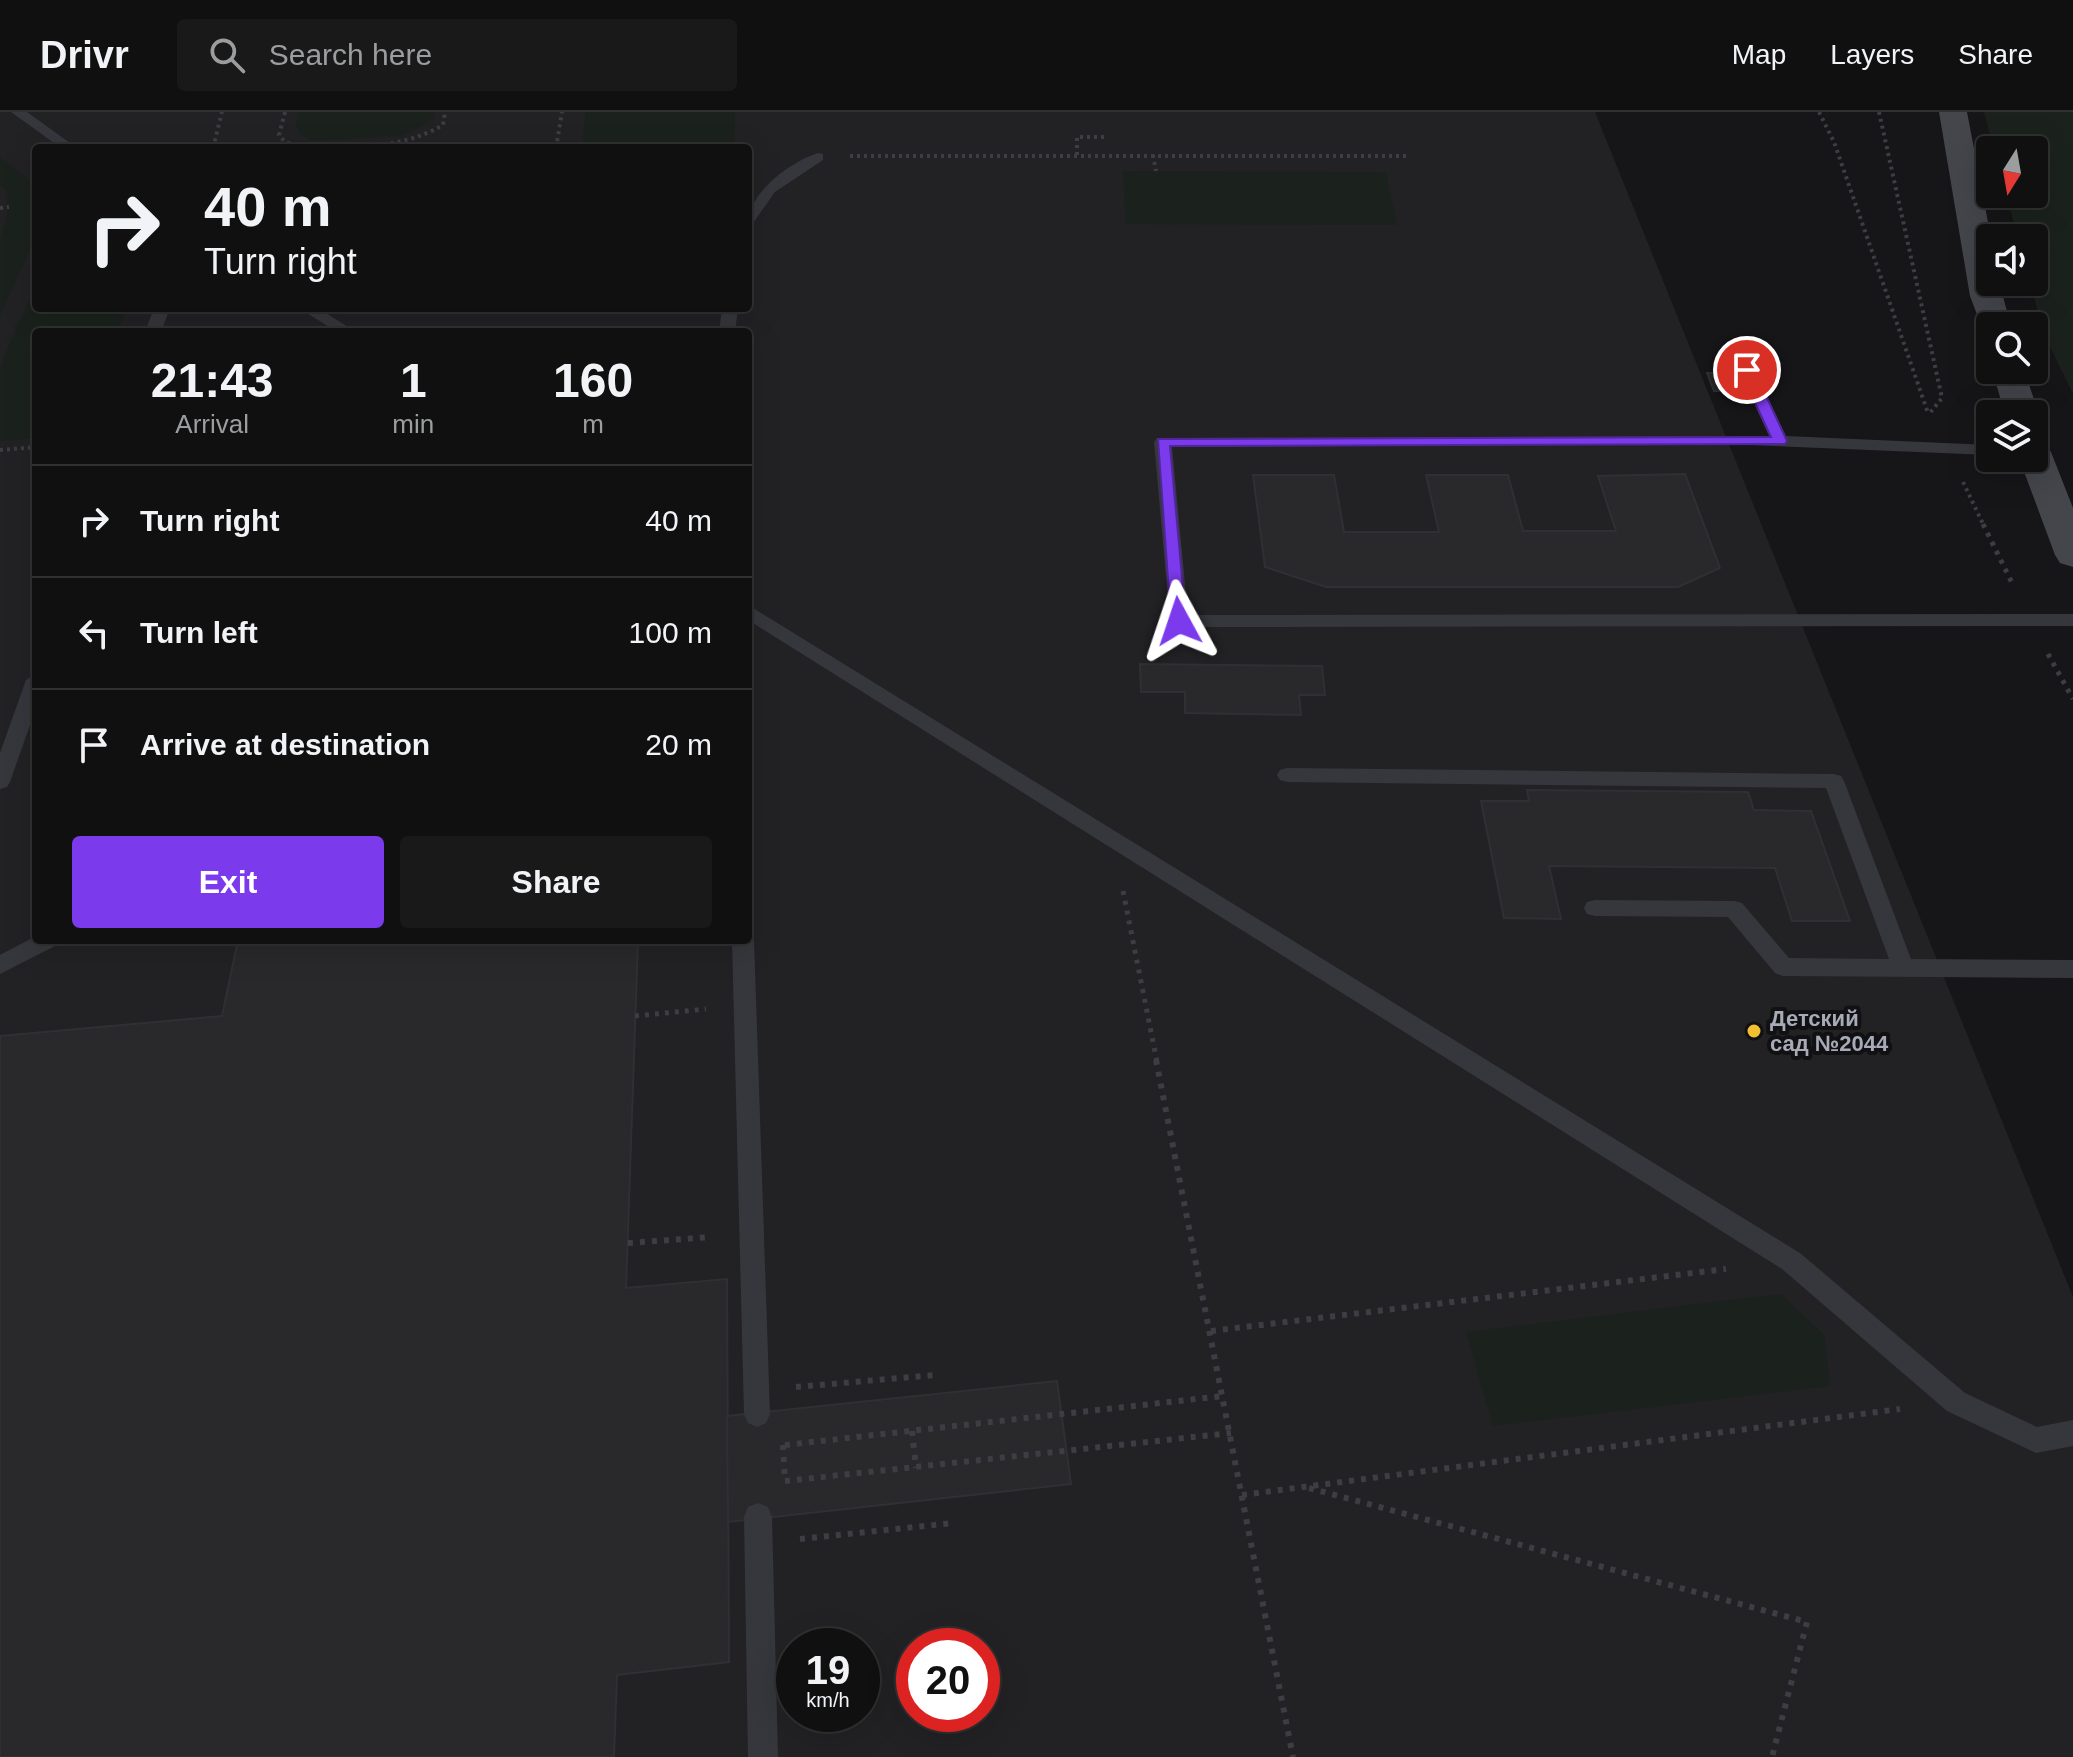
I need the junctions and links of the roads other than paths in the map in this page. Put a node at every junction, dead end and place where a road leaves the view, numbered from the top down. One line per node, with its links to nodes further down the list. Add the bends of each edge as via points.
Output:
1 (18, 112): 3 (lane)
2 (1953, 112): 7 (street)
3 (64, 144)
4 (818, 157): 5 (lane, via 770,189)
5 (752, 214)
6 (314, 312): 8 (lane)
7 (1991, 312)
8 (341, 328)
9 (1747, 370): 10 (lane)
10 (1780, 441): 11 (lane); 15 (lane, via 1163,442 1179,621)
11 (1976, 449)
12 (2042, 472): 13 (street)
13 (2073, 555)
14 (752, 613): 26 (lane, via 1791,1261 1956,1402 2036,1440)
15 (2073, 620)
16 (32, 702): 18 (lane)
17 (1287, 775): 23 (lane, via 1834,781)
18 (0, 782)
19 (1595, 908): 23 (lane, via 1734,909 1783,967)
20 (39, 944): 22 (lane)
21 (743, 944): 25 (lane)
22 (0, 965)
23 (1903, 968): 24 (lane)
24 (2073, 969)
25 (756, 1402)
26 (2073, 1433)
27 (759, 1530): 28 (lane)
28 (763, 1757)

